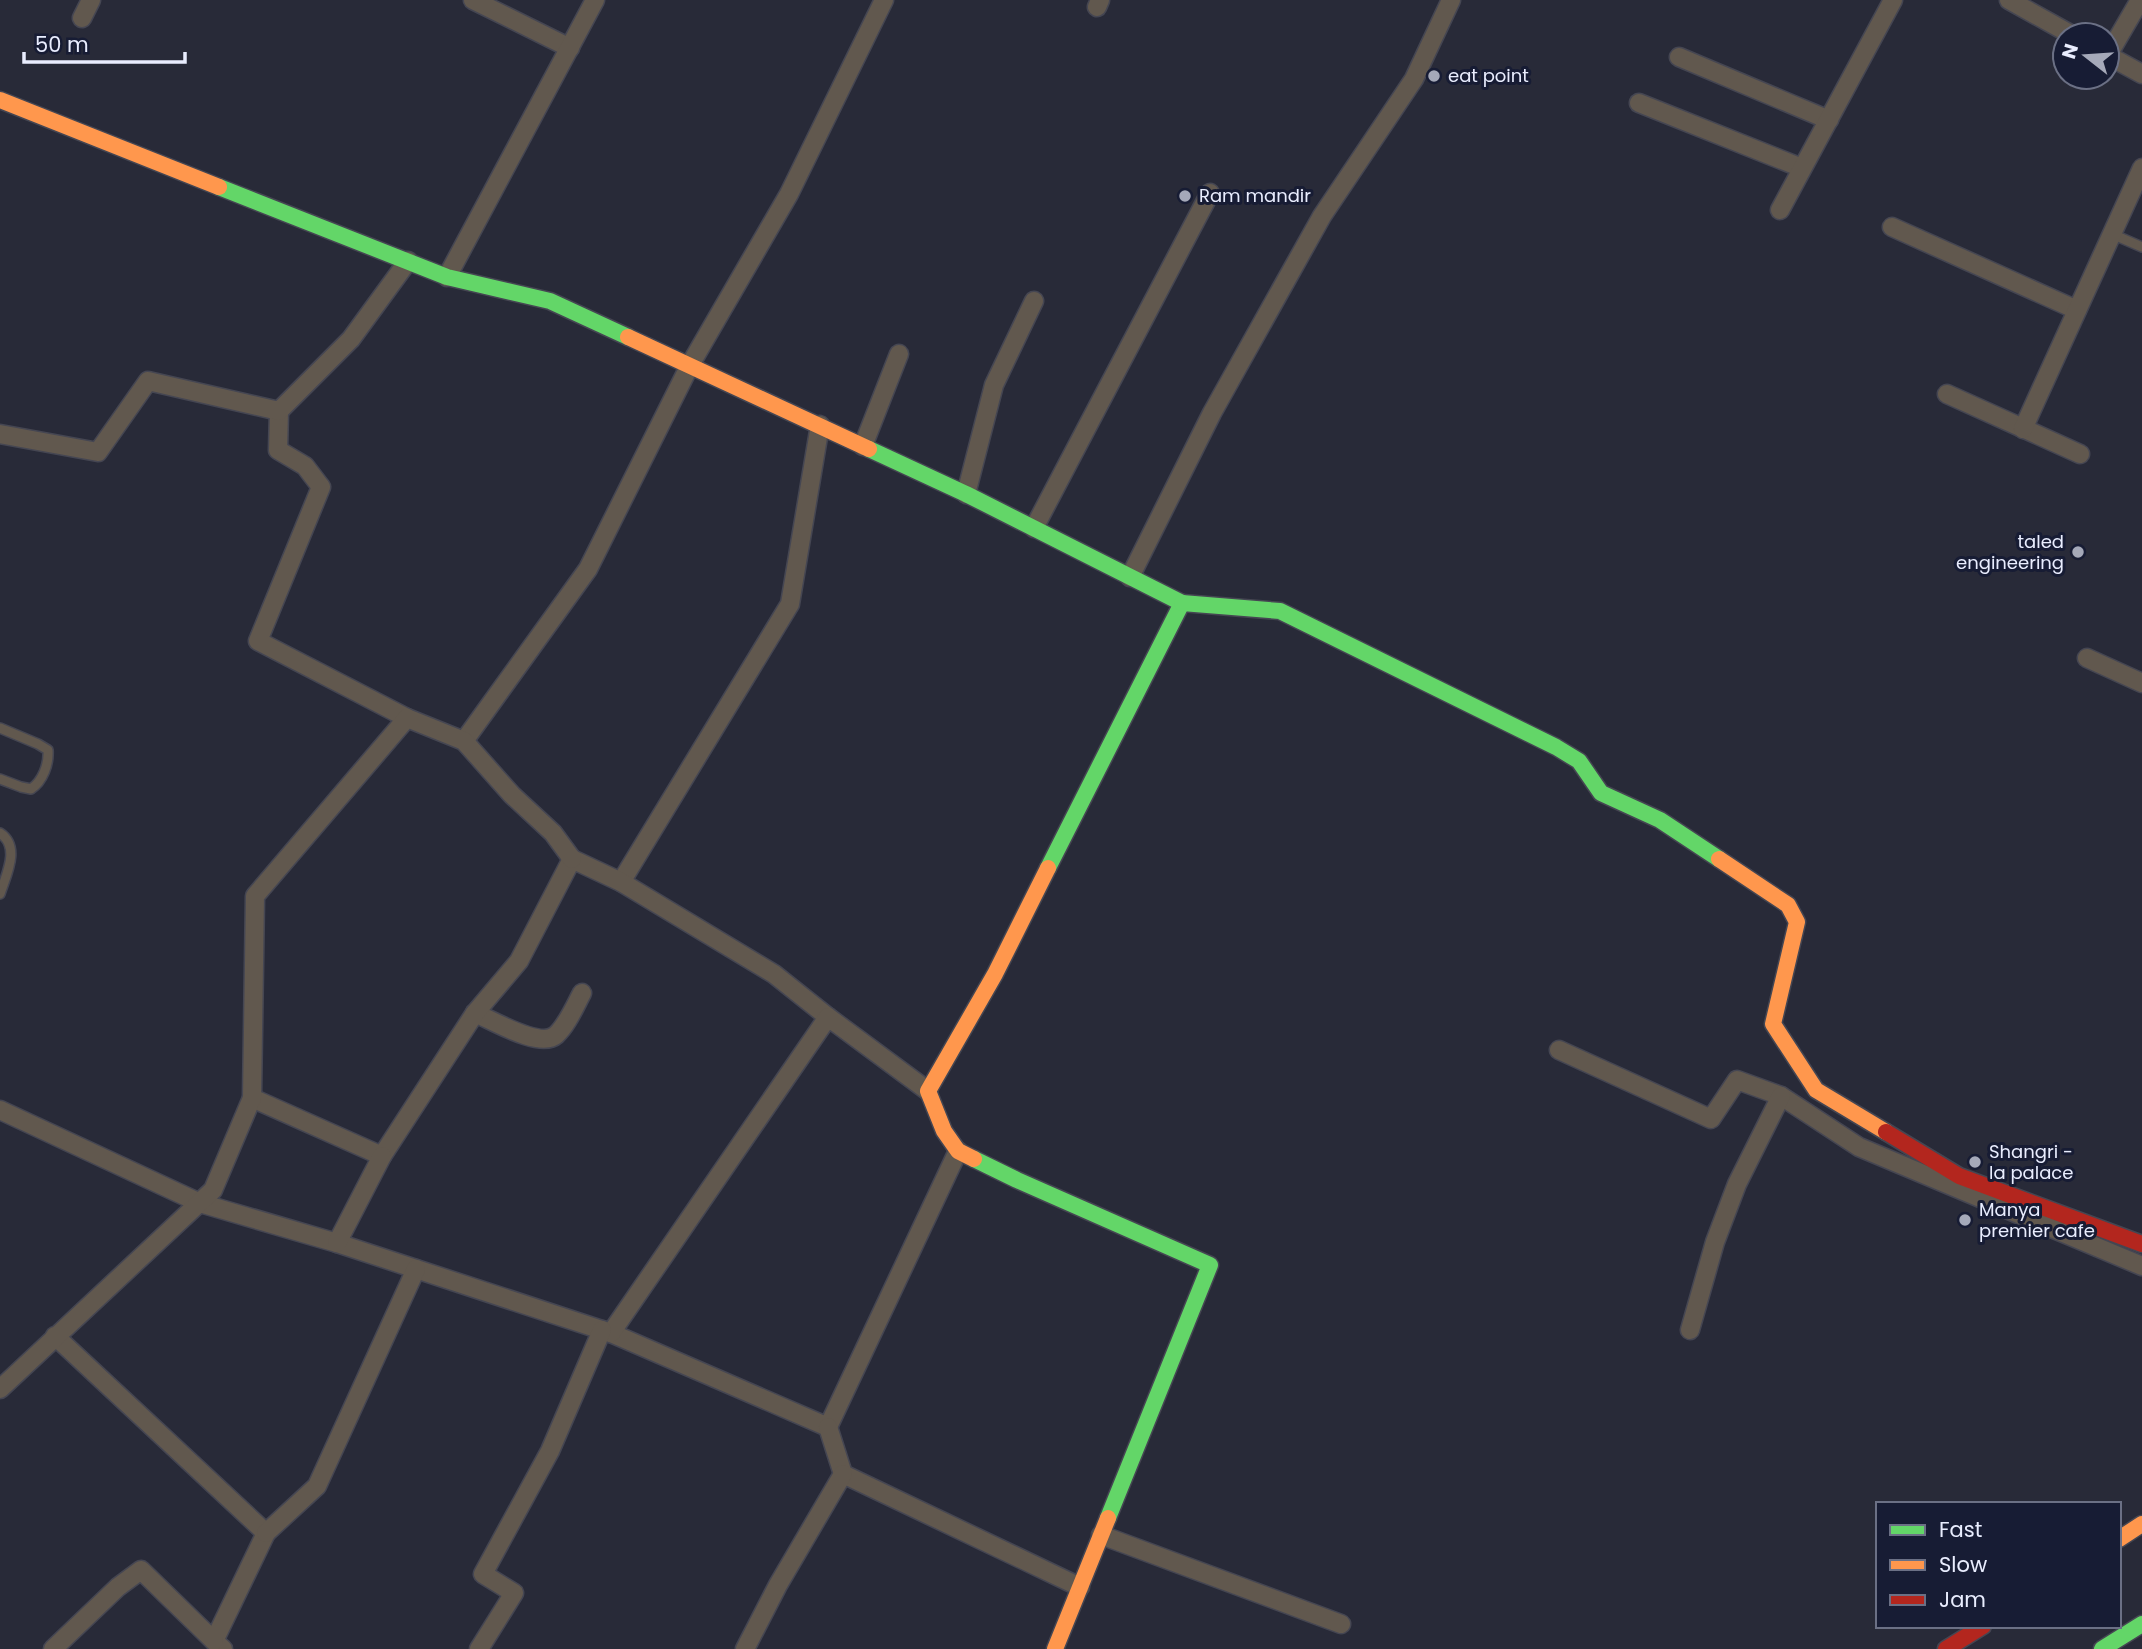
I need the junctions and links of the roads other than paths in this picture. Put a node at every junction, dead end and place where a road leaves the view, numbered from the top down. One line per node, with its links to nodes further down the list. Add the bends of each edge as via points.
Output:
1 (91, 0): 9 (street)
2 (473, 0): 12 (street)
3 (595, 0): 12 (street)
4 (884, 0): 31 (street, via 789,194)
5 (1451, 0): 41 (street, via 1414,79 1322,216 1218,402)
6 (1894, 0): 18 (street)
7 (2009, 0): 10 (street)
8 (2140, 0): 11 (street)
9 (82, 18)
10 (2051, 23)
11 (2121, 32)
12 (570, 48): 27 (street)
13 (1679, 57): 18 (street)
14 (2121, 63): 15 (street)
15 (2142, 74)
16 (0, 100): 26 (main road)
17 (1639, 103): 19 (street)
18 (1829, 120): 19 (street)
19 (1802, 168): 22 (street)
20 (2142, 168): 24 (street)
21 (1210, 193): 40 (street)
22 (1780, 210)
23 (1892, 228): 29 (street)
24 (2111, 234): 25 (lane); 29 (street)
25 (2142, 247)
26 (408, 261): 27 (main road); 33 (street, via 351,339)
27 (447, 276): 31 (main road, via 550,301)
28 (1034, 301): 39 (street, via 994,385)
29 (2077, 310): 35 (street)
30 (898, 354): 37 (street)
31 (690, 365): 34 (main road); 47 (street, via 588,569)
32 (1947, 394): 35 (street)
33 (279, 411): 36 (street, via 148,381 98,452); 45 (street, via 278,450 305,466 321,487 258,641)
34 (820, 425): 37 (main road); 51 (street, via 790,604)
35 (2023, 429): 38 (street)
36 (0, 435)
37 (863, 446): 39 (main road)
38 (2080, 454)
39 (966, 494): 40 (main road)
40 (1034, 528): 41 (main road)
41 (1130, 577): 42 (main road)
42 (1182, 603): 57 (main road, via 995,974); 65 (main road, via 1280,611 1579,761 1601,793 1660,820 1788,905 1797,922 1773,1024 1816,1090 1959,1176)
43 (2087, 658): 44 (street)
44 (2142, 684)
45 (407, 718): 47 (street); 59 (street, via 255,897)
46 (0, 728): 48 (lane, via 38,744 48,750 48,756 43,777 32,789)
47 (464, 741): 50 (street)
48 (0, 779)
49 (0, 833): 52 (lane, via 11,846 12,858)
50 (572, 859): 51 (street); 54 (street, via 519,961)
51 (621, 882): 55 (street, via 774,974)
52 (0, 894)
53 (582, 993): 54 (street, via 556,1035 548,1039 534,1039)
54 (475, 1013): 62 (street)
55 (828, 1017): 57 (street); 69 (street)
56 (1559, 1050): 58 (street, via 1711,1119 1737,1080)
57 (928, 1091): 61 (main road, via 944,1131)
58 (1781, 1096): 66 (street, via 1859,1147); 68 (street, via 1737,1184)
59 (251, 1098): 62 (street); 63 (street, via 214,1190)
60 (0, 1110): 63 (street)
61 (958, 1151): 72 (street); 76 (main road, via 1210,1265)
62 (382, 1156): 64 (street)
63 (200, 1203): 64 (street); 70 (street)
64 (337, 1243): 67 (street)
65 (2142, 1244)
66 (2142, 1266)
67 (416, 1269): 69 (street); 75 (street, via 317,1486)
68 (1690, 1330)
69 (606, 1332): 72 (street); 84 (street, via 550,1451 483,1574 514,1592)
70 (55, 1336): 71 (street); 75 (street)
71 (0, 1389)
72 (828, 1427): 73 (street)
73 (843, 1474): 78 (street); 85 (street)
74 (2142, 1524): 77 (main road)
75 (266, 1533): 82 (street)
76 (1101, 1535): 78 (main road); 79 (street)
77 (2121, 1538)
78 (1080, 1587): 86 (main road)
79 (1341, 1624)
80 (2142, 1624): 88 (main road)
81 (1980, 1628): 87 (main road)
82 (218, 1645): 83 (street, via 141,1570)
83 (53, 1649)
84 (479, 1649)
85 (745, 1649)
86 (1055, 1649)
87 (1946, 1649)
88 (2102, 1649)

